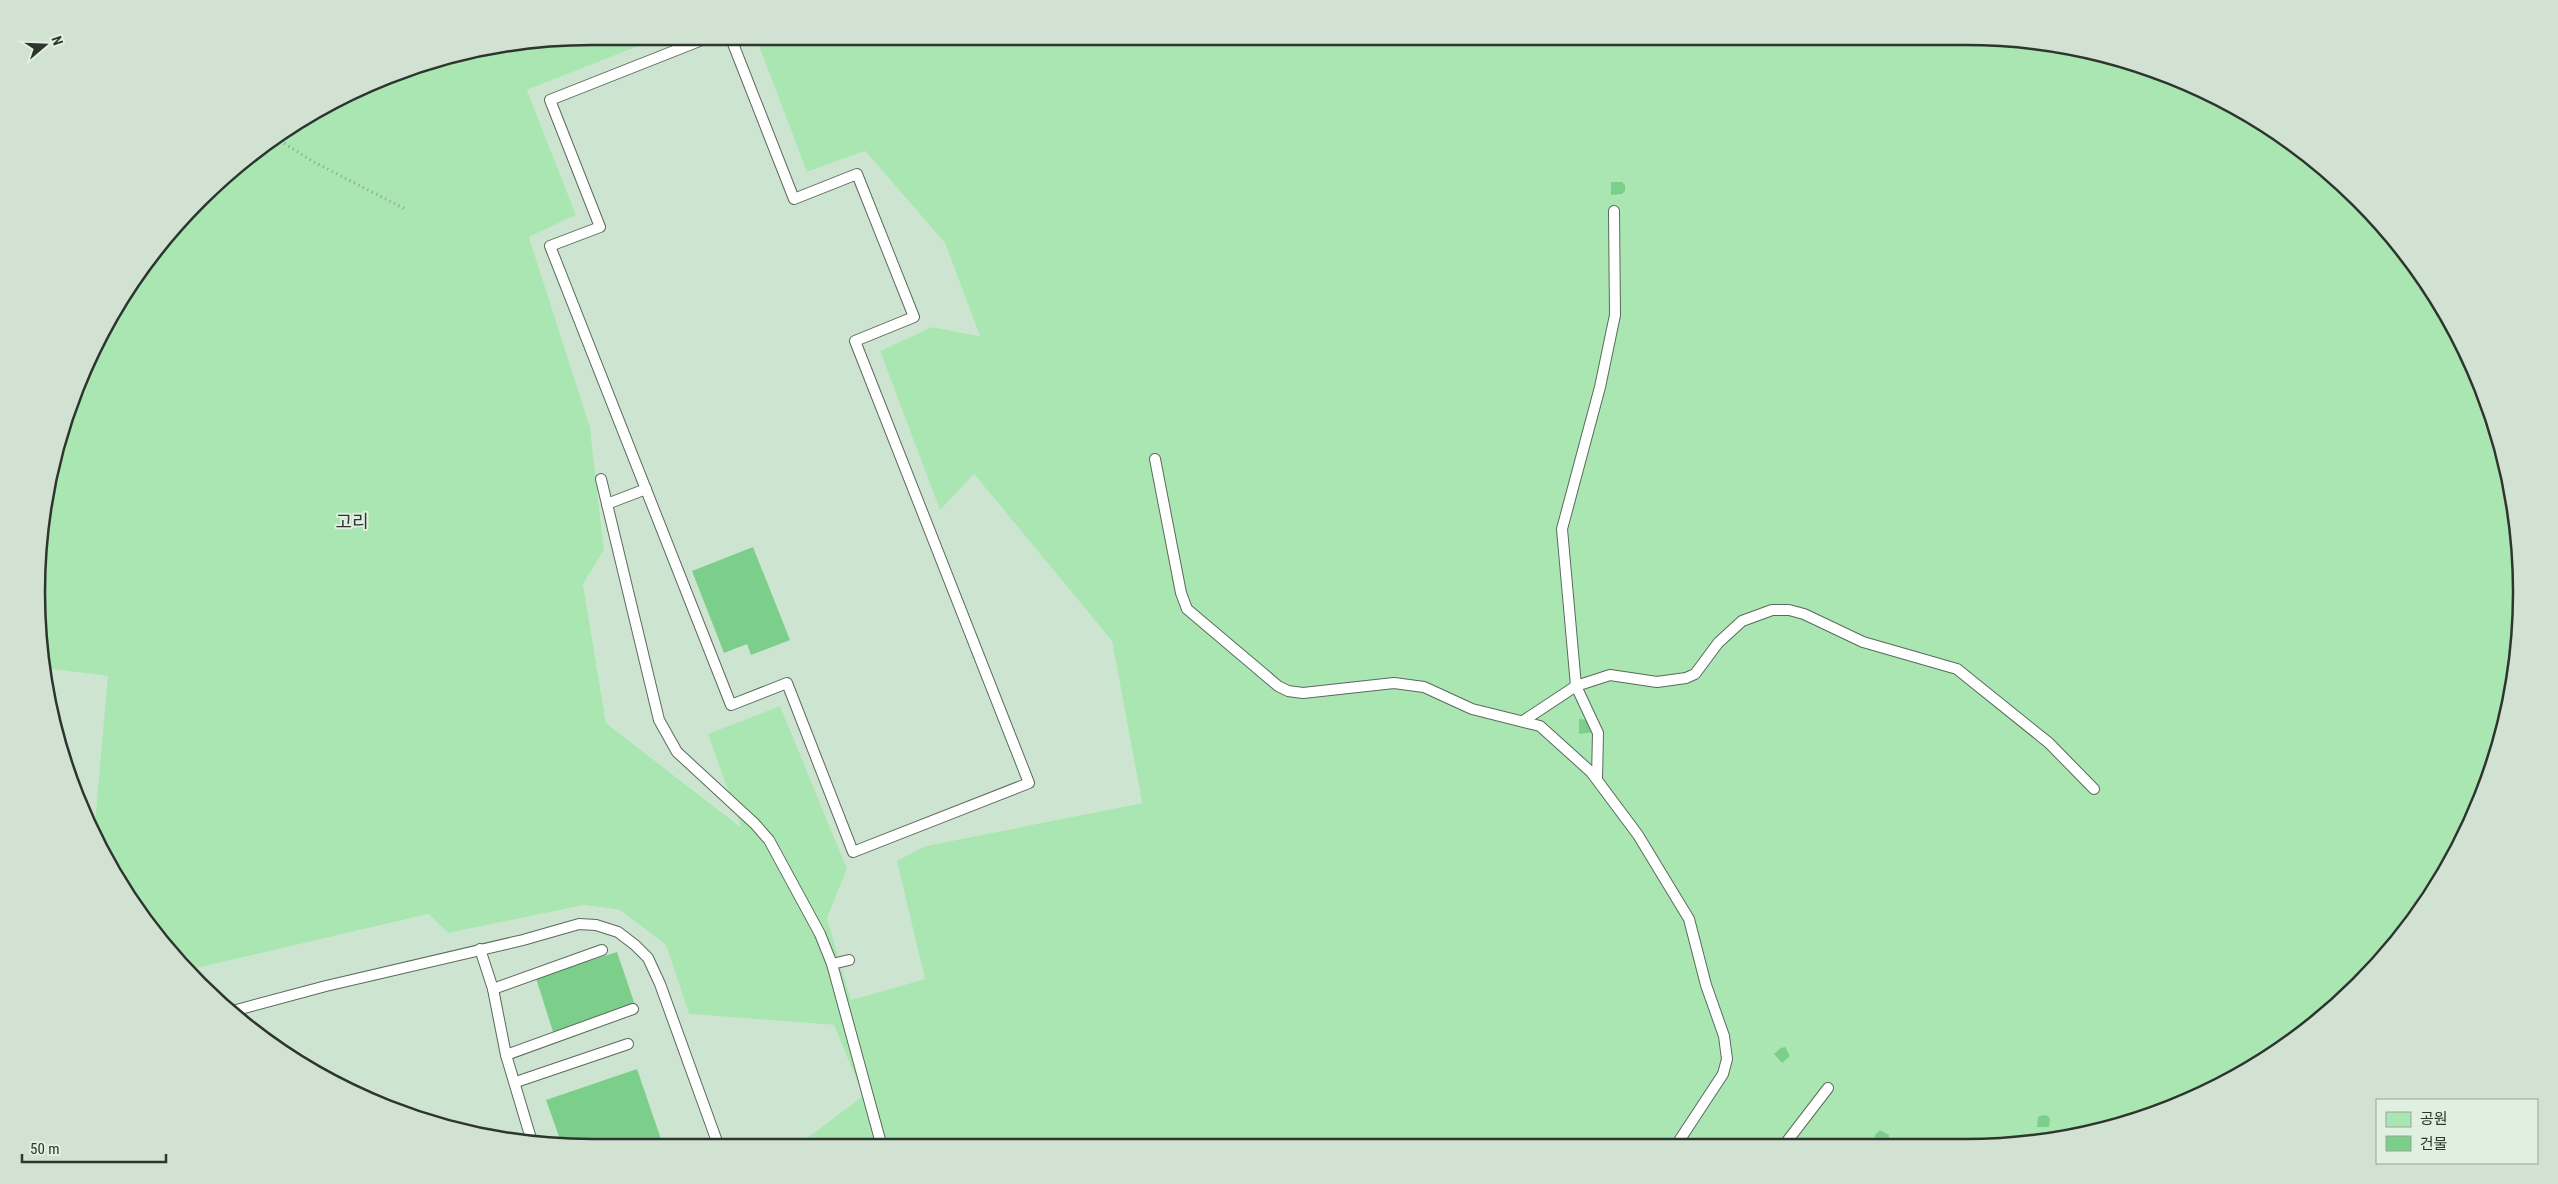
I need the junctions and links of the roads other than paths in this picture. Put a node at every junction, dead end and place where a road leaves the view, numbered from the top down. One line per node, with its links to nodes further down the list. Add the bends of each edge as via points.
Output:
1 (689, 45): 6 (lane, via 550,100 600,227 550,246)
2 (734, 45): 6 (lane, via 794,199 857,174 861,183 914,317 855,341 1028,783 853,852 787,683 730,706)
3 (1614, 211): 8 (lane, via 1615,315 1600,387 1562,529)
4 (1155, 459): 9 (lane, via 1181,593 1187,608 1278,686 1288,691 1303,692 1394,683 1424,686 1472,709)
5 (601, 479): 7 (lane)
6 (646, 489): 7 (lane)
7 (607, 504): 15 (lane, via 654,701 666,735 677,752 769,840 820,934)
8 (1580, 684): 9 (lane); 10 (lane, via 1598,733); 11 (lane, via 1610,675 1656,682 1686,678 1695,674 1718,643 1742,621 1772,610 1789,610 1863,642 1957,669 2049,743)
9 (1523, 721): 10 (lane, via 1540,726)
10 (1596, 779): 26 (lane, via 1638,836 1689,919 1706,985 1724,1036 1727,1059 1723,1074)
11 (2094, 789)
12 (480, 949): 16 (lane); 17 (lane); 24 (lane, via 579,924 618,932 635,945 648,958 660,984)
13 (602, 950): 16 (lane)
14 (849, 960): 15 (lane)
15 (832, 964): 25 (lane)
16 (493, 989): 20 (lane)
17 (239, 1009)
18 (633, 1009): 20 (lane)
19 (628, 1044): 21 (lane)
20 (506, 1054): 21 (lane)
21 (516, 1082): 23 (lane)
22 (1828, 1088): 27 (lane)
23 (530, 1135)
24 (716, 1139)
25 (880, 1139)
26 (1680, 1139)
27 (1789, 1139)

